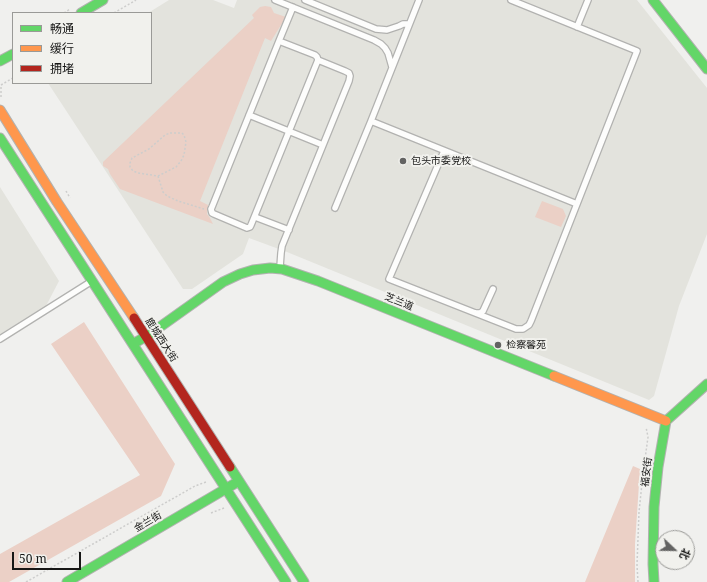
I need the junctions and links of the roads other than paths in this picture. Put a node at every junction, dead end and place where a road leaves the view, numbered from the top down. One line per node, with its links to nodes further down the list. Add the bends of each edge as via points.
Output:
1 (103, 0): 9 (street)
2 (275, 0): 8 (lane)
3 (305, 0): 10 (lane, via 376,29 387,30)
4 (419, 0): 10 (lane)
5 (511, 0): 11 (lane)
6 (588, 0): 11 (lane)
7 (653, 0): 17 (street)
8 (293, 7): 12 (lane); 16 (lane, via 381,44 388,53)
9 (83, 12)
10 (409, 24): 16 (lane)
11 (577, 27): 25 (lane, via 637,51)
12 (279, 41): 14 (lane, via 315,55); 19 (lane)
13 (12, 55): 15 (street)
14 (318, 60): 21 (lane); 23 (lane, via 345,71 350,76)
15 (0, 61)
16 (392, 67): 20 (lane)
17 (707, 69)
18 (0, 110): 33 (street, 鹿城西大街)
19 (249, 115): 21 (lane); 27 (lane, via 211,211 247,228 251,226)
20 (371, 122): 24 (lane); 26 (lane)
21 (289, 131): 23 (lane); 27 (lane)
22 (0, 138): 30 (street)
23 (324, 145): 28 (lane)
24 (444, 151): 25 (lane); 32 (lane, via 389,279)
25 (577, 204): 32 (lane, via 526,328 516,329)
26 (335, 208)
27 (255, 217): 28 (lane)
28 (289, 230): 29 (lane, via 282,246)
29 (280, 269): 33 (street, 芝兰道, via 253,270 223,282); 37 (street, 芝兰道, via 318,281)
30 (92, 281): 34 (lane); 35 (street)
31 (493, 289): 32 (lane, via 483,311)
32 (476, 313)
33 (146, 337): 35 (street, 芝兰道); 38 (street, 鹿城西大街)
34 (0, 339)
35 (133, 344): 39 (street)
36 (707, 384): 37 (street)
37 (666, 421): 43 (street, 福安街, via 654,507)
38 (239, 481): 39 (street, 金兰街); 42 (street, 鹿城西大街)
39 (226, 489): 40 (street, 金兰街); 41 (street)
40 (67, 582)
41 (286, 582)
42 (304, 582)
43 (654, 582)

